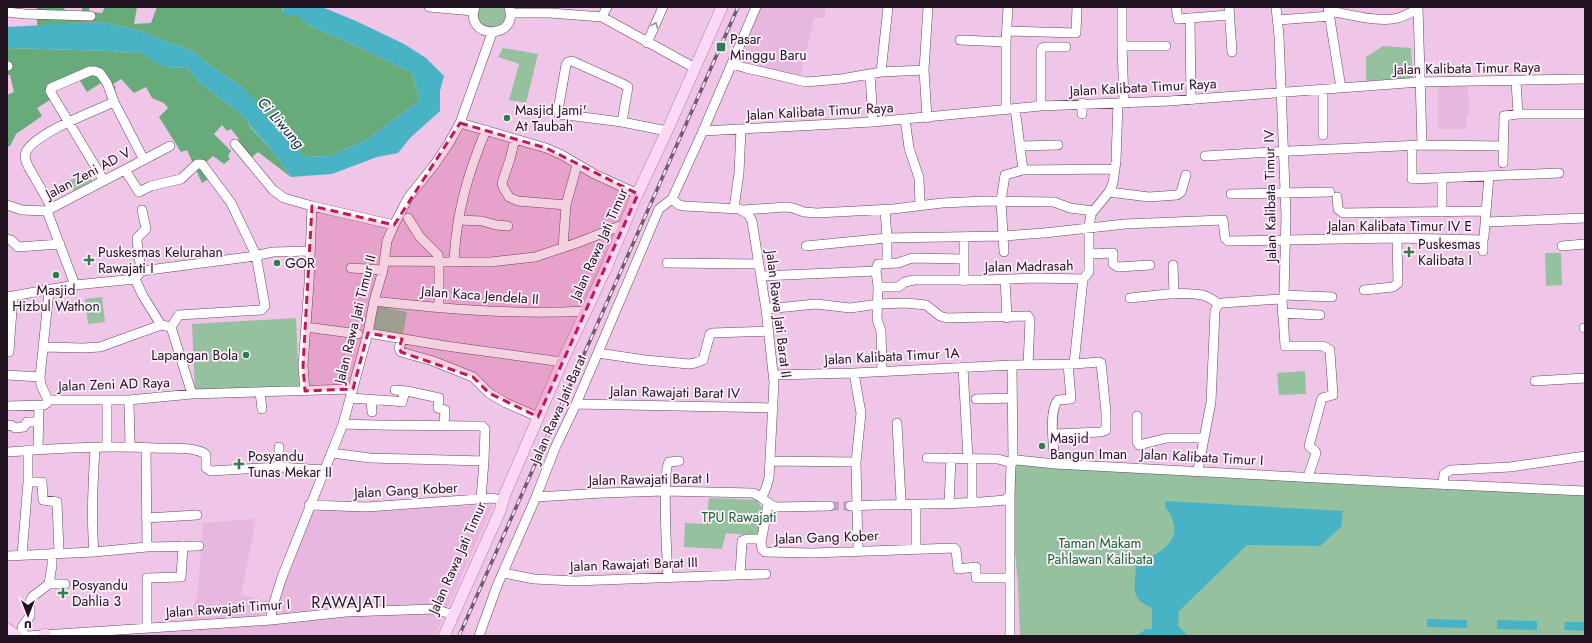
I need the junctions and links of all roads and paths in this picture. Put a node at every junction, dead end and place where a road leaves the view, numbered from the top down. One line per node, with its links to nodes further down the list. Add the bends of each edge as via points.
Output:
1 (607, 7): 21 (street)
2 (663, 7): 28 (street, one-way to 2)
3 (722, 7): 34 (main road, Jalan Rawa Jati Timur)
4 (756, 7): 33 (street)
5 (888, 7): 36 (street)
6 (928, 7): 35 (street)
7 (1008, 7): 24 (street)
8 (1077, 7): 24 (street, via 1076,32)
9 (1122, 7): 29 (street)
10 (1176, 7): 22 (street, via 1177,19)
11 (1276, 7): 23 (street, Jalan Kalibata Timur IV)
12 (436, 8): 14 (street)
13 (1418, 8): 18 (street, via 1388,19); 40 (street)
14 (474, 9): 25 (street, via 473,18 476,24)
15 (510, 10): 16 (street); 25 (street, via 506,27)
16 (552, 10): 21 (street)
17 (1229, 11): 22 (street); 32 (street)
18 (1329, 11): 23 (street); 41 (street)
19 (7, 12): 20 (street)
20 (91, 16)
21 (602, 17): 28 (street)
22 (1190, 18): 44 (street)
23 (1278, 20): 43 (street, Jalan Kalibata Timur IV)
24 (1007, 31): 27 (street)
25 (492, 36): 58 (street, Jalan Rawa Jati Timur II)
26 (960, 40): 27 (street)
27 (1006, 42): 49 (street)
28 (648, 43): 34 (street)
29 (1122, 46): 30 (street); 46 (street)
30 (1166, 46)
31 (1066, 47): 48 (street, via 1042,48)
32 (1232, 52)
33 (732, 64): 37 (street, via 806,82); 62 (street)
34 (695, 68): 61 (main road, Jalan Rawa Jati Timur)
35 (924, 70): 36 (street); 53 (street)
36 (881, 72): 37 (street)
37 (870, 74): 57 (street)
38 (1585, 79): 39 (street, Jalan Kalibata Timur Raya)
39 (1516, 81): 40 (street, Jalan Kalibata Timur Raya); 51 (street)
40 (1420, 82): 41 (street, Jalan Kalibata Timur Raya); 69 (street)
41 (1341, 88): 42 (street, Jalan Kalibata Timur Raya)
42 (1323, 89): 43 (street, Jalan Kalibata Timur Raya); 63 (street)
43 (1281, 93): 44 (street, Jalan Kalibata Timur Raya); 71 (street, Jalan Kalibata Timur IV)
44 (1191, 100): 46 (street, Jalan Kalibata Timur Raya)
45 (114, 102): 55 (street); 55 (street, via 100,73 95,71 83,74 50,89); 73 (street)
46 (1121, 102): 47 (street, Jalan Kalibata Timur Raya); 76 (street)
47 (1082, 103): 48 (street, Jalan Kalibata Timur Raya); 50 (street)
48 (1041, 106): 49 (street, Jalan Kalibata Timur Raya)
49 (1011, 109): 53 (street, Jalan Kalibata Timur Raya); 68 (street)
50 (1082, 114)
51 (1518, 114): 52 (street); 70 (street, via 1504,116)
52 (1585, 114)
53 (927, 118): 54 (street, Jalan Kalibata Timur Raya)
54 (905, 120): 57 (street, Jalan Kalibata Timur Raya); 92 (street, via 919,178)
55 (68, 122): 83 (street); 94 (street, via 39,139 26,153 28,166)
56 (622, 122): 56 (street, via 559,114 568,62 572,61 628,87); 61 (street)
57 (873, 122): 59 (street, Jalan Kalibata Timur Raya)
58 (460, 123): 60 (street); 105 (street, Jalan Rawa Jati Timur II, via 435,164 408,198)
59 (741, 129): 62 (street, Jalan Kalibata Timur Raya); 95 (street)
60 (486, 130): 64 (street); 103 (street, via 468,175)
61 (667, 131): 86 (main road, Jalan Rawa Jati Timur)
62 (703, 131): 88 (street)
63 (1323, 135)
64 (514, 138): 75 (street, via 546,148); 91 (street, via 502,183 509,196 518,201)
65 (235, 144): 93 (street, via 273,190 284,198)
66 (1058, 145): 68 (street)
67 (170, 146): 73 (street, Jalan Zeni AD V)
68 (1020, 146): 78 (street)
69 (1417, 146): 70 (street); 71 (street); 82 (street, via 1412,179)
70 (1503, 146): 74 (street)
71 (1283, 151): 72 (street); 85 (street, Jalan Kalibata Timur IV)
72 (1204, 156)
73 (144, 160): 77 (street, Jalan Zeni AD V)
74 (1503, 163)
75 (577, 165): 86 (street); 91 (street)
76 (1116, 169): 78 (street); 84 (street)
77 (125, 170): 83 (street, Jalan Zeni AD V); 125 (street, via 139,192 151,186 181,179 197,164 202,164 231,203)
78 (1023, 170): 89 (street, via 1005,175)
79 (1559, 173): 81 (street)
80 (1186, 175): 84 (street, via 1181,192 1177,195 1149,197)
81 (1489, 176): 82 (street); 99 (street, Jalan Kalibata Timur IV E)
82 (1442, 178): 100 (street)
83 (104, 181): 94 (street, Jalan Zeni AD V)
84 (1109, 192): 98 (street)
85 (1285, 193): 87 (street); 100 (street, via 1334,194 1338,209 1343,213); 115 (street, Jalan Kalibata Timur IV)
86 (638, 194): 106 (main road, Jalan Rawa Jati Timur)
87 (1231, 194)
88 (672, 199): 95 (street, via 684,206); 170 (street, Jalan Rawa Jati Barat, via 659,209)
89 (1001, 201): 92 (street); 98 (street, via 1054,202 1070,208); 109 (street)
90 (7, 204): 94 (street, via 22,210)
91 (566, 205): 120 (street)
92 (920, 205): 97 (street)
93 (312, 206): 105 (street); 121 (street)
94 (50, 209): 116 (street, Jalan Zeni AD V)
95 (739, 209): 97 (street, via 785,207 818,213); 131 (street, Jalan Rawa Jati Barat II, via 748,214 752,221)
96 (142, 210): 136 (street, via 146,229 137,238)
97 (885, 210): 111 (street)
98 (1092, 211): 108 (street, Jalan Madrasah)
99 (1486, 211): 100 (street); 104 (street, Jalan Kalibata Timur IV E)
100 (1442, 212)
101 (408, 218): 127 (street, via 420,237 438,256)
102 (1585, 218): 104 (street)
103 (458, 220): 107 (street); 128 (street)
104 (1486, 222): 114 (street, Jalan Kalibata Timur IV E)
105 (394, 224): 134 (street, Jalan Rawa Jati Timur II, via 387,241)
106 (624, 224): 120 (street); 157 (main road, Jalan Rawa Jati Timur)
107 (508, 226)
108 (1089, 227): 109 (street); 115 (street, Jalan Kalibata Timur IV E, via 1223,220 1225,238 1228,241); 124 (street, Jalan Madrasah)
109 (1004, 236): 110 (street); 123 (street)
110 (964, 237): 111 (street); 126 (street)
111 (887, 238): 118 (street); 130 (street)
112 (1397, 238): 114 (street, Jalan Kalibata Timur IV E); 115 (street, Jalan Kalibata Timur IV E); 145 (street, via 1398,283 1393,287)
113 (7, 239): 116 (street, via 18,247)
114 (1483, 240): 122 (street)
115 (1286, 241): 149 (street, Jalan Kalibata Timur IV)
116 (60, 244): 143 (street, Jalan Zeni AD V)
117 (1585, 244): 119 (street)
118 (806, 246)
119 (1562, 246)
120 (563, 247): 128 (street, via 513,260)
121 (310, 251): 125 (street); 163 (street)
122 (1483, 251)
123 (1004, 252)
124 (1089, 254): 132 (street, via 1113,254 1113,264 1118,267); 141 (street, Jalan Madrasah, via 1089,272)
125 (256, 255): 136 (street); 162 (street, via 264,308 178,315)
126 (963, 259): 130 (street, via 923,257); 142 (street)
127 (439, 261): 128 (street); 134 (street); 155 (street)
128 (454, 262)
129 (667, 263): 131 (street)
130 (887, 263): 137 (street, via 878,264)
131 (759, 264): 138 (street, Jalan Rawa Jati Barat II)
132 (1150, 265)
133 (1173, 265): 147 (street)
134 (383, 266): 135 (street); 152 (street, Jalan Rawa Jati Timur II)
135 (351, 268)
136 (141, 271): 139 (street)
137 (876, 271): 138 (street); 144 (street)
138 (760, 276): 156 (street, Jalan Rawa Jati Barat II)
139 (135, 279): 143 (street); 161 (street)
140 (1005, 279): 141 (street, Jalan Madrasah); 142 (street, Jalan Madrasah); 160 (street)
141 (1084, 279): 172 (street)
142 (964, 281): 144 (street, Jalan Madrasah, via 914,280 898,287)
143 (75, 286): 146 (street)
144 (878, 287): 153 (street)
145 (1364, 290)
146 (48, 291): 148 (street); 168 (street)
147 (1174, 294): 151 (street); 154 (street, via 1203,295)
148 (10, 296): 169 (street)
149 (1283, 297): 150 (street); 154 (street); 158 (street, Jalan Kalibata Timur IV)
150 (1332, 297)
151 (1130, 298)
152 (374, 302): 155 (street, Jalan Kaca Jendela II); 166 (street, Jalan Rawa Jati Timur II)
153 (878, 304): 156 (street, via 850,308 816,304); 160 (street, via 921,304 947,318); 176 (street)
154 (1219, 304): 209 (street, via 1215,311 1211,402)
155 (439, 307): 157 (street, Jalan Kaca Jendela II, via 542,314)
156 (766, 309): 164 (street, Jalan Rawa Jati Barat II)
157 (585, 311): 171 (main road, Jalan Rawa Jati Timur)
158 (1282, 313): 159 (street); 232 (street, Jalan Kalibata Timur IV, via 1285,346 1323,346 1330,350 1333,395 1322,398 1309,446 1316,453)
159 (1320, 314)
160 (1007, 318): 174 (street, via 1029,318)
161 (161, 324): 162 (street); 168 (street, via 100,347)
162 (170, 327): 187 (street)
163 (306, 327): 165 (street); 185 (street, via 303,366)
164 (768, 330): 170 (street, via 710,334 703,360 695,363 645,360); 179 (street, Jalan Rawa Jati Barat II)
165 (358, 334)
166 (370, 334): 167 (street); 188 (street, Jalan Rawa Jati Timur II)
167 (402, 339): 171 (street); 202 (street, via 399,348 401,352 473,377 489,393)
168 (44, 347): 180 (street)
169 (9, 352)
170 (598, 353): 195 (street, Jalan Rawa Jati Barat)
171 (558, 361): 202 (main road, Jalan Rawa Jati Timur)
172 (1071, 364): 174 (street, Jalan Kalibata Timur 1A); 208 (street, via 1072,396 1068,400 1058,400 1054,404); 208 (street, Jalan Kalibata Timur 1A, via 1101,363 1106,430)
173 (1012, 365): 174 (street, Jalan Kalibata Timur 1A); 175 (street, Jalan Kalibata Timur 1A); 189 (street)
174 (1028, 365)
175 (963, 367): 176 (street, Jalan Kalibata Timur 1A); 222 (street)
176 (882, 371): 177 (street, Jalan Kalibata Timur 1A)
177 (854, 373): 179 (street, Jalan Kalibata Timur 1A); 226 (street, via 861,413)
178 (7, 375): 180 (street, Jalan Zeni AD Raya)
179 (774, 375): 198 (street, Jalan Rawa Jati Barat II)
180 (40, 377): 191 (street, Jalan Zeni AD Raya)
181 (1585, 378): 182 (street)
182 (1535, 381)
183 (406, 389): 184 (street); 194 (street, Jalan Zeni AD Raya, via 402,402); 206 (street, via 439,398 438,408 445,410)
184 (395, 390)
185 (305, 391): 186 (street, Jalan Zeni AD Raya); 188 (street, Jalan Zeni AD Raya)
186 (260, 392): 187 (street, Jalan Zeni AD Raya); 199 (street)
187 (192, 394): 193 (street, Jalan Zeni AD Raya)
188 (351, 394): 194 (street, Jalan Zeni AD Raya); 205 (street, Jalan Rawa Jati Timur II)
189 (1012, 398): 190 (street); 227 (street)
190 (976, 399)
191 (48, 400): 192 (street, Jalan Zeni AD Raya); 197 (street)
192 (107, 400): 193 (street, Jalan Zeni AD Raya); 210 (street)
193 (130, 400): 211 (street)
194 (371, 400): 200 (street)
195 (576, 404): 198 (street, Jalan Rawajati Barat IV); 238 (street, Jalan Rawa Jati Barat)
196 (7, 406): 197 (street)
197 (39, 406): 203 (street)
198 (773, 408): 225 (street, Jalan Rawa Jati Barat II)
199 (262, 409)
200 (372, 412)
201 (1137, 416): 209 (street, via 1139,445 1167,438)
202 (538, 417): 239 (main road, Jalan Rawa Jati Timur)
203 (39, 422): 207 (street, via 27,422 24,427); 215 (street)
204 (897, 423): 248 (street)
205 (343, 424): 206 (street); 218 (street, Jalan Rawa Jati Timur II)
206 (444, 425): 223 (street, via 484,427)
207 (7, 426)
208 (1054, 434): 228 (street)
209 (1204, 438): 231 (street)
210 (107, 447): 211 (street); 214 (street)
211 (130, 447): 212 (street)
212 (146, 447): 229 (street, via 201,451 206,455 206,468 211,471); 250 (street)
213 (279, 447): 229 (street)
214 (95, 448): 215 (street); 257 (street)
215 (38, 449): 216 (street)
216 (28, 450): 217 (street); 233 (street)
217 (7, 452)
218 (332, 453): 223 (street, via 370,458); 230 (street, Jalan Rawa Jati Timur II)
219 (1585, 456): 234 (street, via 1510,467 1451,470 1444,474)
220 (927, 458): 221 (street, Jalan Kalibata Timur I)
221 (951, 458): 222 (street, Jalan Kalibata Timur I); 243 (street)
222 (970, 459): 227 (street, Jalan Kalibata Timur I); 242 (street)
223 (484, 461): 240 (street)
224 (679, 461): 235 (street, via 667,465)
225 (770, 461): 226 (street); 241 (street, Jalan Rawa Jati Barat II)
226 (856, 462): 245 (street)
227 (1013, 462): 228 (street, Jalan Kalibata Timur I, via 1017,460); 237 (street)
228 (1055, 464): 231 (street, Jalan Kalibata Timur I)
229 (279, 467): 230 (street)
230 (324, 470): 244 (street, Jalan Rawa Jati Timur II)
231 (1198, 470): 232 (street, Jalan Kalibata Timur I)
232 (1308, 477): 234 (street, Jalan Kalibata Timur I)
233 (28, 482): 258 (street, via 42,482 43,500 57,502); 259 (street)
234 (1443, 485): 236 (street, Jalan Kalibata Timur I)
235 (666, 491): 238 (street, Jalan Rawajati Barat I); 241 (street, Jalan Rawajati Barat I, via 752,493); 264 (street)
236 (1585, 491)
237 (1010, 495): 242 (street, via 1005,500); 265 (street)
238 (536, 497): 261 (street, Jalan Rawa Jati Barat)
239 (503, 498): 240 (street, Jalan Gang Kober); 268 (main road, Jalan Rawa Jati Timur, via 465,571)
240 (481, 499): 244 (street, Jalan Gang Kober, via 367,507)
241 (765, 500): 247 (street, via 780,508); 251 (street, Jalan Gang Kober)
242 (972, 503): 243 (street)
243 (949, 504): 246 (street)
244 (310, 505): 269 (street, Jalan Rawa Jati Timur II, via 282,577)
245 (854, 505): 248 (street); 256 (street)
246 (916, 505): 248 (street); 255 (street)
247 (830, 506)
248 (902, 506)
249 (197, 516): 250 (street)
250 (146, 518): 254 (street)
251 (761, 539): 256 (street, Jalan Gang Kober, via 762,549 767,553); 263 (street, via 742,541)
252 (183, 546): 253 (street); 254 (street); 270 (street, via 181,577 147,578)
253 (199, 546)
254 (148, 547): 257 (street)
255 (916, 548): 256 (street, Jalan Gang Kober); 265 (street, Jalan Gang Kober, via 954,548 958,569 976,567 976,578)
256 (858, 550)
257 (94, 552): 258 (street)
258 (55, 553): 259 (street); 266 (street)
259 (22, 555): 260 (street)
260 (7, 556)
261 (504, 573): 264 (street, Jalan Rawajati Barat III, via 555,580); 278 (street, Jalan Rawa Jati Barat)
262 (766, 574): 263 (street, Jalan Rawajati Barat III)
263 (740, 575): 264 (street, Jalan Rawajati Barat III)
264 (668, 577)
265 (1010, 578): 279 (street)
266 (49, 584): 267 (street); 274 (street, via 32,597 30,616 22,627)
267 (65, 584)
268 (451, 614): 269 (street, Jalan Rawajati Timur I, via 434,609 346,612); 276 (main road, Jalan Rawa Jati Timur); 277 (main road, Jalan Rawa Jati Timur)
269 (271, 620): 270 (street, Jalan Rawajati Timur I)
270 (147, 628): 272 (street, Jalan Rawajati Timur I)
271 (7, 629): 273 (main road)
272 (45, 635): 275 (street, Jalan Rawajati Timur I)
273 (17, 636)
274 (24, 636)
275 (28, 636)
276 (440, 636)
277 (444, 636)
278 (479, 636)
279 (1010, 636)

